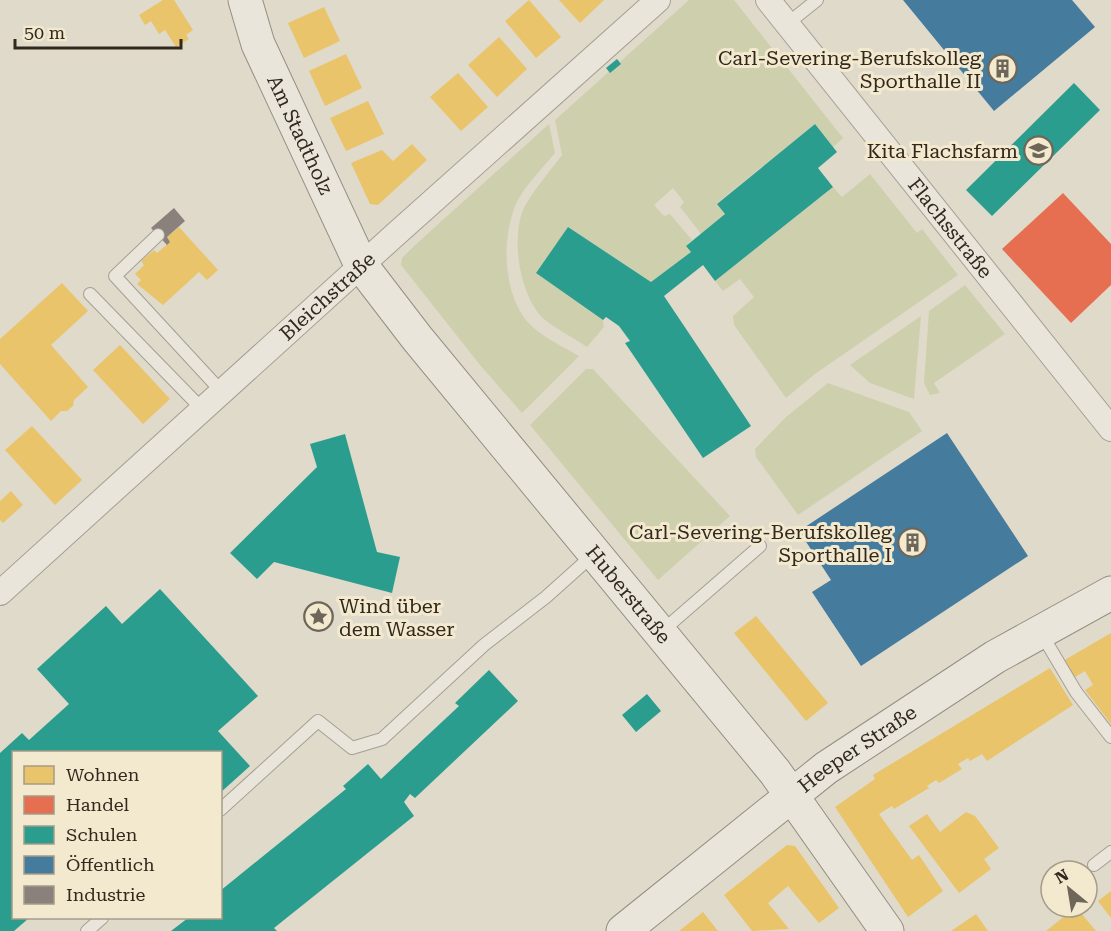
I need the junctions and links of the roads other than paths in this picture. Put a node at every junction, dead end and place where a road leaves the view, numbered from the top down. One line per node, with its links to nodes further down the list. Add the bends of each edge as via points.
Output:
1 (245, 0): 7 (main road, Am Stadtholz, via 258,44)
2 (658, 0): 7 (street, Bleichstraße)
3 (768, 0): 5 (street, Flachsstraße)
4 (816, 0): 5 (lane)
5 (787, 24): 11 (street, Flachsstraße)
6 (158, 235): 9 (lane, via 115,276)
7 (361, 265): 9 (street, Bleichstraße); 13 (main road, Huberstraße)
8 (90, 294): 10 (lane)
9 (222, 392): 10 (street, Bleichstraße)
10 (202, 410): 14 (street, Bleichstraße)
11 (1111, 429)
12 (760, 546): 17 (lane)
13 (595, 554): 17 (main road, Huberstraße); 20 (lane, via 484,645 382,739 352,748 318,721)
14 (0, 593)
15 (1111, 593): 16 (main road, Heeper Straße)
16 (1040, 632): 18 (lane, via 1076,692); 19 (main road, Heeper Straße, via 931,697)
17 (660, 633): 19 (main road, Huberstraße)
18 (1111, 737)
19 (792, 794): 23 (main road, Heeper Straße); 24 (main road, Huberstraße)
20 (222, 808)
21 (101, 919): 22 (lane)
22 (87, 931)
23 (622, 931)
24 (888, 931)

